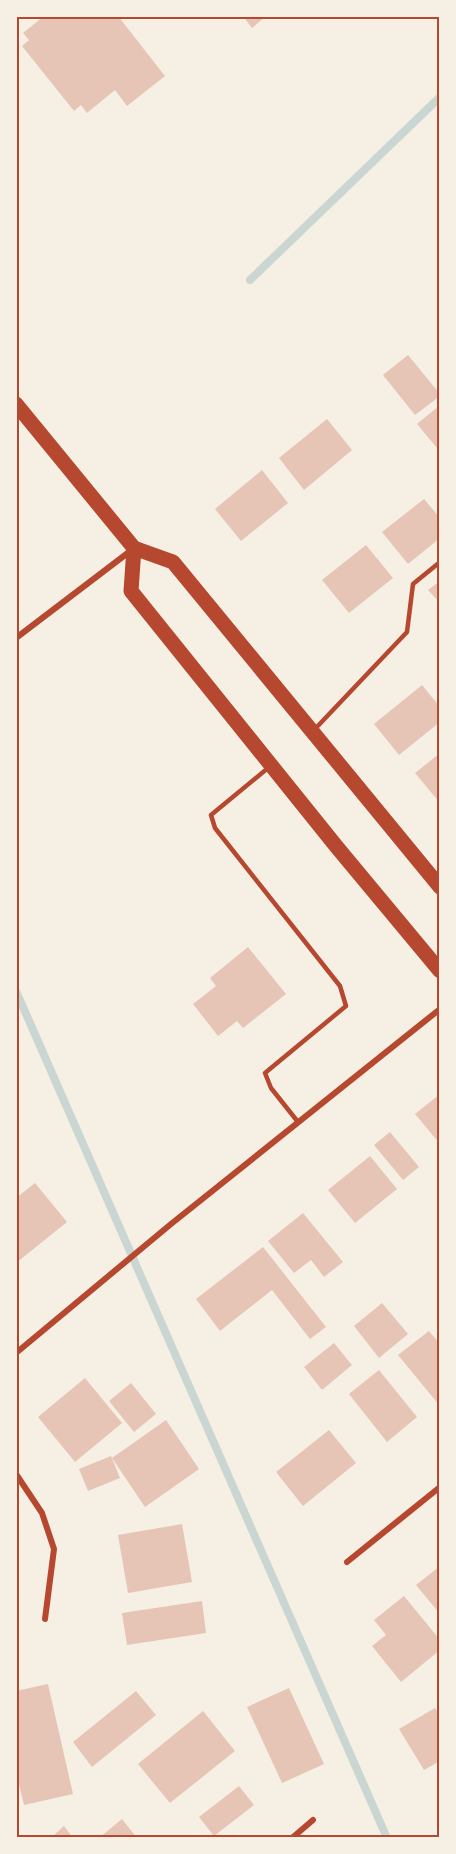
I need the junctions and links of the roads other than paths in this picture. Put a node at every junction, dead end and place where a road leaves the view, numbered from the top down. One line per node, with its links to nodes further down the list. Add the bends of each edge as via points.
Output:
1 (16, 404): 2 (main road)
2 (134, 548): 4 (street); 5 (main road, via 173,562); 6 (main road, via 131,591)
3 (440, 562): 5 (lane, via 413,584 407,632)
4 (16, 638)
5 (312, 731): 7 (main road)
6 (270, 766): 8 (main road); 10 (lane, via 211,815 215,828 340,986 346,1006 265,1073 271,1088)
7 (440, 887)
8 (440, 971)
9 (440, 1009): 10 (street)
10 (298, 1122): 11 (street)
11 (16, 1353)
12 (16, 1474): 15 (street, via 42,1513 54,1549)
13 (440, 1487): 14 (street)
14 (347, 1562)
15 (45, 1619)
16 (313, 1820): 17 (street)
17 (292, 1838)

